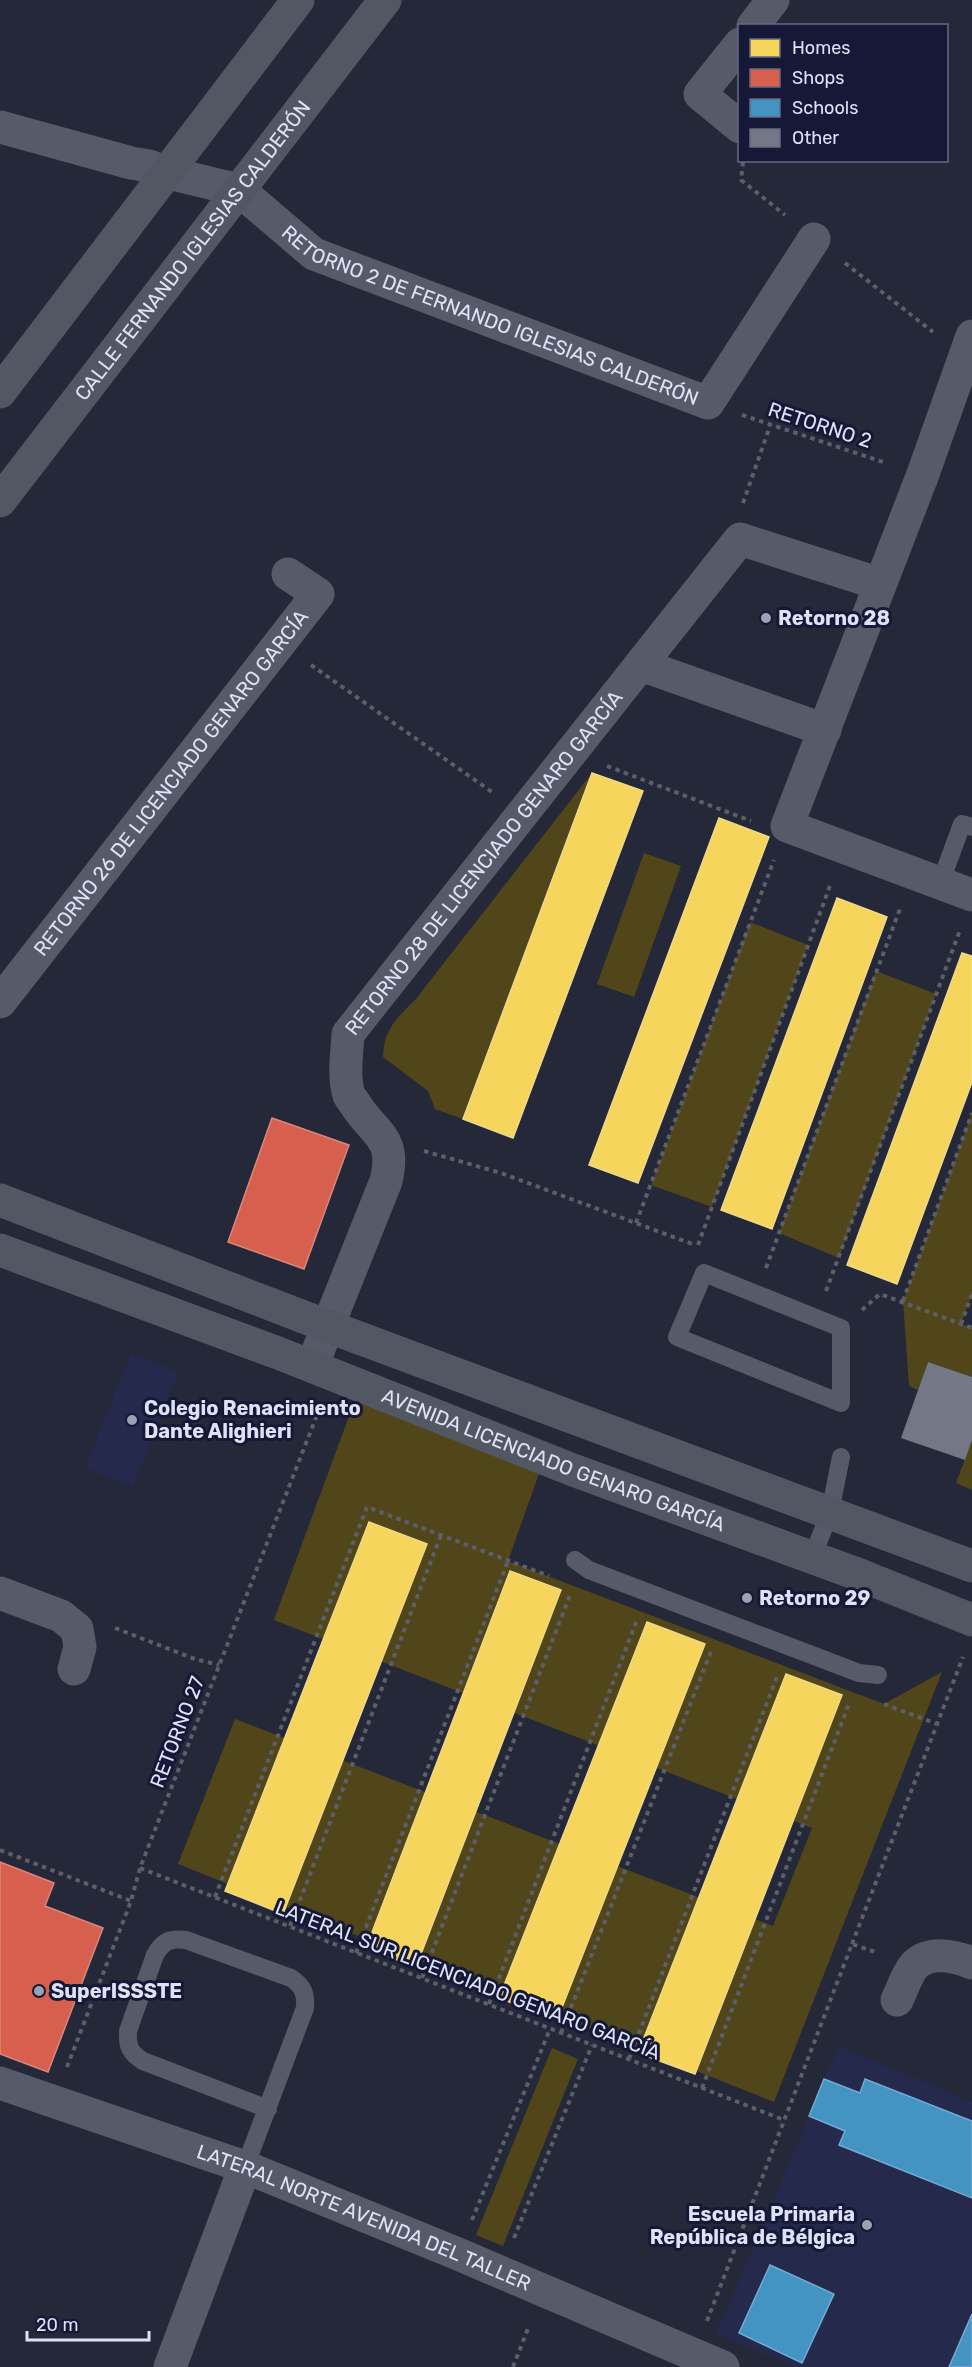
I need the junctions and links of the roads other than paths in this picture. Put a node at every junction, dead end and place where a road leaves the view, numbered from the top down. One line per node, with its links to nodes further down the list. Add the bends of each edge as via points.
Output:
1 (298, 0): 8 (street)
2 (385, 0): 9 (street, CALLE FERNANDO IGLESIAS CALDERÓN)
3 (773, 0): 4 (street)
4 (755, 24)
5 (738, 46): 6 (street, via 700,94)
6 (738, 124)
7 (0, 127): 8 (street)
8 (168, 173): 9 (street); 12 (street)
9 (239, 190): 10 (street, RETORNO 2 DE FERNANDO IGLESIAS CALDERÓN, via 314,254 708,403); 13 (street, CALLE FERNANDO IGLESIAS CALDERÓN)
10 (814, 239)
11 (972, 336): 15 (street)
12 (0, 392)
13 (0, 501)
14 (288, 574): 21 (street, RETORNO 26 DE LICENCIADO GENARO GARCÍA, via 318,594)
15 (880, 584): 16 (street, RETORNO 28 DE LICENCIADO GENARO GARCÍA, via 740,539); 17 (street)
16 (641, 665): 17 (street); 27 (street, RETORNO 28 DE LICENCIADO GENARO GARCÍA, via 348,1034 346,1067 350,1096 379,1133 388,1148 390,1162 386,1181)
17 (825, 730): 19 (street, via 787,826)
18 (972, 827): 19 (lane, via 962,824)
19 (927, 878): 20 (street)
20 (968, 907)
21 (0, 1002)
22 (0, 1200): 23 (street)
23 (122, 1247): 25 (street); 27 (street)
24 (0, 1250): 25 (street, AVENIDA LICENCIADO GENARO GARCÍA)
25 (106, 1290): 28 (street, AVENIDA LICENCIADO GENARO GARCÍA)
26 (816, 1317): 26 (lane, via 704,1273 677,1337 841,1403 841,1328)
27 (327, 1326): 28 (street); 30 (street)
28 (322, 1371): 31 (street, AVENIDA LICENCIADO GENARO GARCÍA)
29 (841, 1457): 30 (lane)
30 (830, 1512): 31 (lane); 33 (street)
31 (812, 1558): 35 (street, AVENIDA LICENCIADO GENARO GARCÍA)
32 (575, 1560): 37 (lane, via 589,1570 848,1669)
33 (972, 1566)
34 (0, 1593): 36 (street, via 61,1616 77,1629 80,1647)
35 (969, 1636)
36 (74, 1669)
37 (878, 1675)
38 (972, 1963): 39 (street, via 944,1955 927,1958 914,1966)
39 (897, 2000)
40 (0, 2083): 42 (street, LATERAL NORTE AVENIDA DEL TALLER)
41 (268, 2109): 41 (lane, via 305,2008 306,1996 301,1985 186,1940 173,1938 162,1944 128,2031 133,2055); 42 (lane)
42 (245, 2167): 43 (street, LATERAL NORTE AVENIDA DEL TALLER); 44 (street)
43 (708, 2361)
44 (170, 2367)

